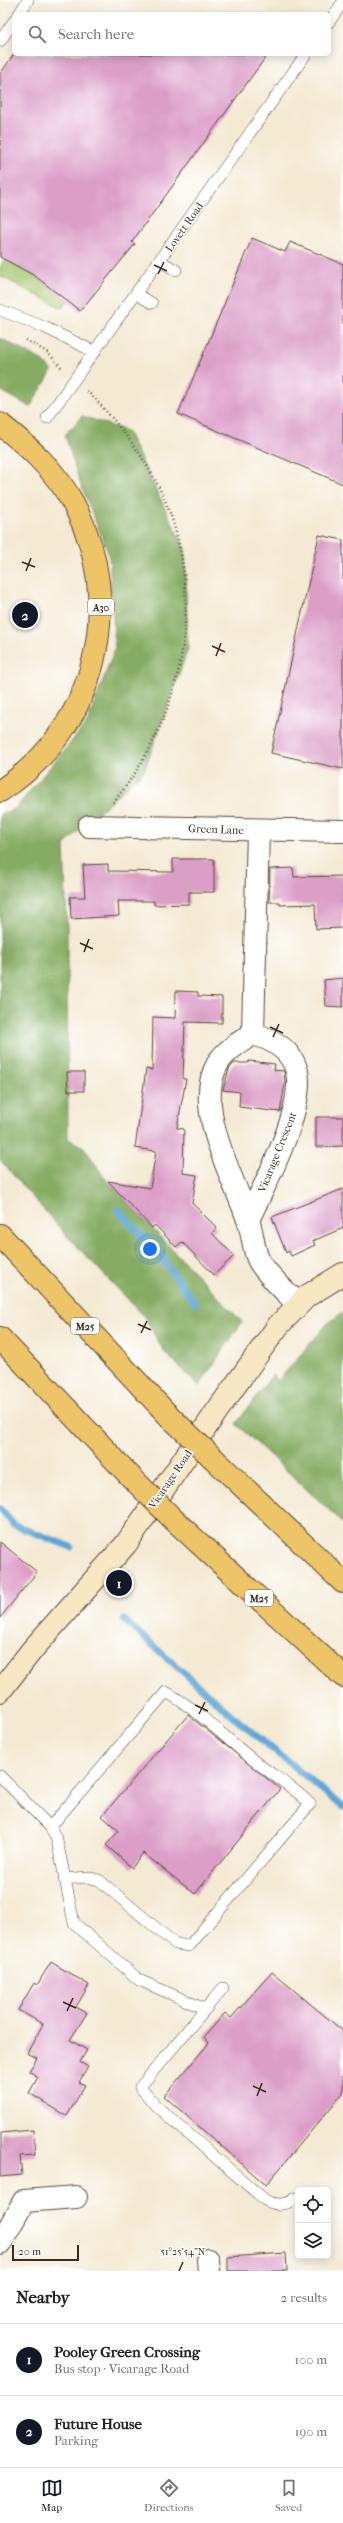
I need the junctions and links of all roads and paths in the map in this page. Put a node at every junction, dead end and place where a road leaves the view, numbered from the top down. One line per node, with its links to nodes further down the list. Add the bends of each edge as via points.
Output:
1 (28, 0): 3 (lane)
2 (343, 2): 4 (lane)
3 (20, 12)
4 (331, 19)
5 (12, 24): 6 (lane)
6 (0, 41)
7 (305, 56): 8 (lane, Lovett Road)
8 (160, 261): 9 (lane); 10 (lane, Lovett Road)
9 (176, 270)
10 (136, 294): 11 (lane); 14 (lane, Lovett Road)
11 (152, 303)
12 (0, 310): 14 (lane, via 44,327)
13 (21, 337): 15 (path, via 47,352)
14 (95, 352): 17 (lane, Lovett Road)
15 (58, 364)
16 (88, 392): 20 (path, via 128,438 155,479 171,516 180,548 187,611 180,664 158,732 140,767)
17 (47, 418)
18 (0, 424): 19 (main road, A30, via 47,464 73,502 94,554 101,602 99,636 92,669 76,707 55,740 32,765)
19 (0, 791)
20 (93, 826): 21 (street, Green Lane)
21 (258, 830): 22 (street, Green Lane); 23 (street)
22 (343, 831)
23 (253, 1034): 24 (street, via 233,1047 218,1064 210,1091 213,1124 230,1177); 24 (street, Vicarage Crescent, via 272,1039 288,1054 296,1069 298,1088 293,1114)
24 (248, 1220): 27 (street, via 259,1261)
25 (0, 1235): 29 (main road, M25, bridge, via 170,1416)
26 (343, 1274): 27 (main road, Vicarage Road, via 318,1287)
27 (298, 1304): 31 (main road, Vicarage Road, via 278,1326 228,1395 126,1544 37,1644)
28 (0, 1338): 30 (main road, M25, bridge, via 175,1521)
29 (343, 1582)
30 (343, 1676)
31 (0, 1691)
32 (0, 1776): 33 (lane)
33 (50, 1827): 34 (lane, via 57,1840); 34 (lane, via 166,1692 188,1705 310,1804 189,1946 176,1944 99,1880 87,1877)
34 (64, 1879): 36 (lane, via 71,1914 80,1929 139,1980)
35 (223, 1988): 36 (lane)
36 (206, 2009): 38 (lane, via 140,2087 156,2106 265,2200 283,2205)
37 (76, 2196): 39 (street, via 24,2201)
38 (295, 2199)
39 (0, 2244)

